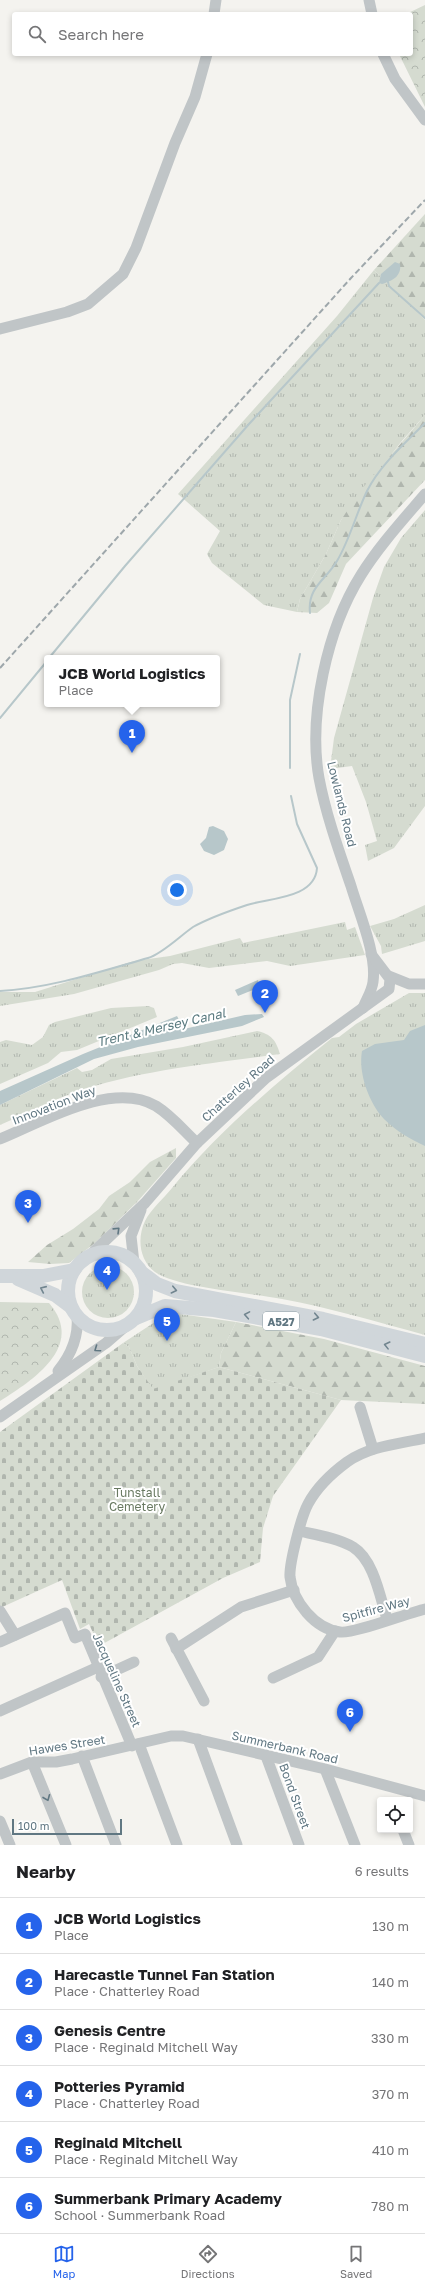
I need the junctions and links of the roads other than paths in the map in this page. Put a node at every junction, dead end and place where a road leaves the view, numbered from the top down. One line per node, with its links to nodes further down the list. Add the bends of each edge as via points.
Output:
1 (216, 0): 3 (street)
2 (369, 0): 4 (street)
3 (214, 12)
4 (372, 12)
5 (207, 56): 8 (street, via 195,98 175,143 136,248 123,274 88,304)
6 (384, 56): 7 (street, via 395,79)
7 (425, 120)
8 (0, 329)
9 (425, 494): 10 (street, Lowlands Road, via 360,575 338,624 320,699 316,734 319,779)
10 (371, 953): 11 (street, Lowlands Road); 12 (street, Lowlands Road)
11 (387, 975): 12 (street, via 377,975); 14 (street); 15 (street, via 391,983)
12 (373, 982): 15 (street, via 377,990); 16 (street)
13 (424, 982): 14 (street)
14 (410, 984): 15 (street)
15 (385, 991): 16 (street, Chatterley Road)
16 (363, 1008): 18 (street, Chatterley Road, via 266,1078)
17 (0, 1139): 18 (street, Innovation Way, via 74,1108 125,1097 156,1106)
18 (197, 1143): 19 (street, Chatterley Road)
19 (145, 1203): 20 (street, Chatterley Road, one-way to 19); 21 (street, Chatterley Road, via 131,1236)
20 (88, 1257): 21 (main road, A527, via 101,1252 115,1253); 22 (main road, A527)
21 (137, 1267): 25 (main road, via 146,1293 141,1311); 26 (main road, A527, one-way to 26, via 157,1284 175,1291 315,1317)
22 (74, 1270): 23 (main road, A527, via 49,1275); 24 (main road, via 68,1285)
23 (6, 1277): 24 (main road, A527, one-way to 23, via 55,1295)
24 (74, 1312): 25 (main road, A527, via 90,1326 102,1330 116,1330); 28 (street, via 77,1332 74,1345 68,1359)
25 (132, 1321): 27 (main road, A527, one-way to 25, via 321,1329 214,1310 165,1306); 28 (street, one-way to 28)
26 (425, 1344)
27 (425, 1356)
28 (53, 1378): 30 (street)
29 (364, 1410): 32 (street)
30 (0, 1417)
31 (425, 1438): 32 (street, Spitfire Way)
32 (374, 1448): 33 (street, Spitfire Way, via 348,1462 327,1480 308,1503)
33 (299, 1531): 34 (street, Spitfire Way, via 290,1570); 37 (street, via 338,1541 353,1547 364,1556)
34 (294, 1590): 38 (street, Spitfire Way, via 307,1615); 42 (street, via 241,1606)
35 (425, 1609): 37 (street, Spitfire Way)
36 (0, 1611): 39 (street)
37 (387, 1619): 38 (street, Spitfire Way, via 349,1632)
38 (335, 1631): 45 (street, via 318,1657)
39 (15, 1635): 41 (street); 44 (street, Jacqueline Street, via 65,1613 75,1638 85,1634)
40 (171, 1638): 42 (street)
41 (0, 1642)
42 (176, 1649): 46 (street)
43 (134, 1662): 44 (street)
44 (100, 1672): 47 (street); 49 (street, Jacqueline Street)
45 (273, 1678)
46 (204, 1701)
47 (0, 1711)
48 (198, 1739): 49 (street, Summerbank Road, via 171,1736); 51 (street, Summerbank Road); 63 (street)
49 (133, 1743): 50 (street, Hawes Street); 62 (street, Jacqueline Street)
50 (82, 1756): 52 (street, Hawes Street, via 56,1762); 61 (street)
51 (266, 1756): 53 (street, Summerbank Road); 64 (street, Bond Street)
52 (32, 1762): 54 (street, Hawes Street); 60 (street, one-way to 60)
53 (325, 1769): 55 (street, Summerbank Road); 65 (street)
54 (0, 1774)
55 (402, 1795): 56 (street, Summerbank Road)
56 (425, 1796)
57 (0, 1821): 59 (street)
58 (404, 1833): 66 (street)
59 (10, 1845)
60 (66, 1845)
61 (116, 1845)
62 (177, 1845)
63 (236, 1845)
64 (299, 1845)
65 (355, 1845)
66 (409, 1845)

